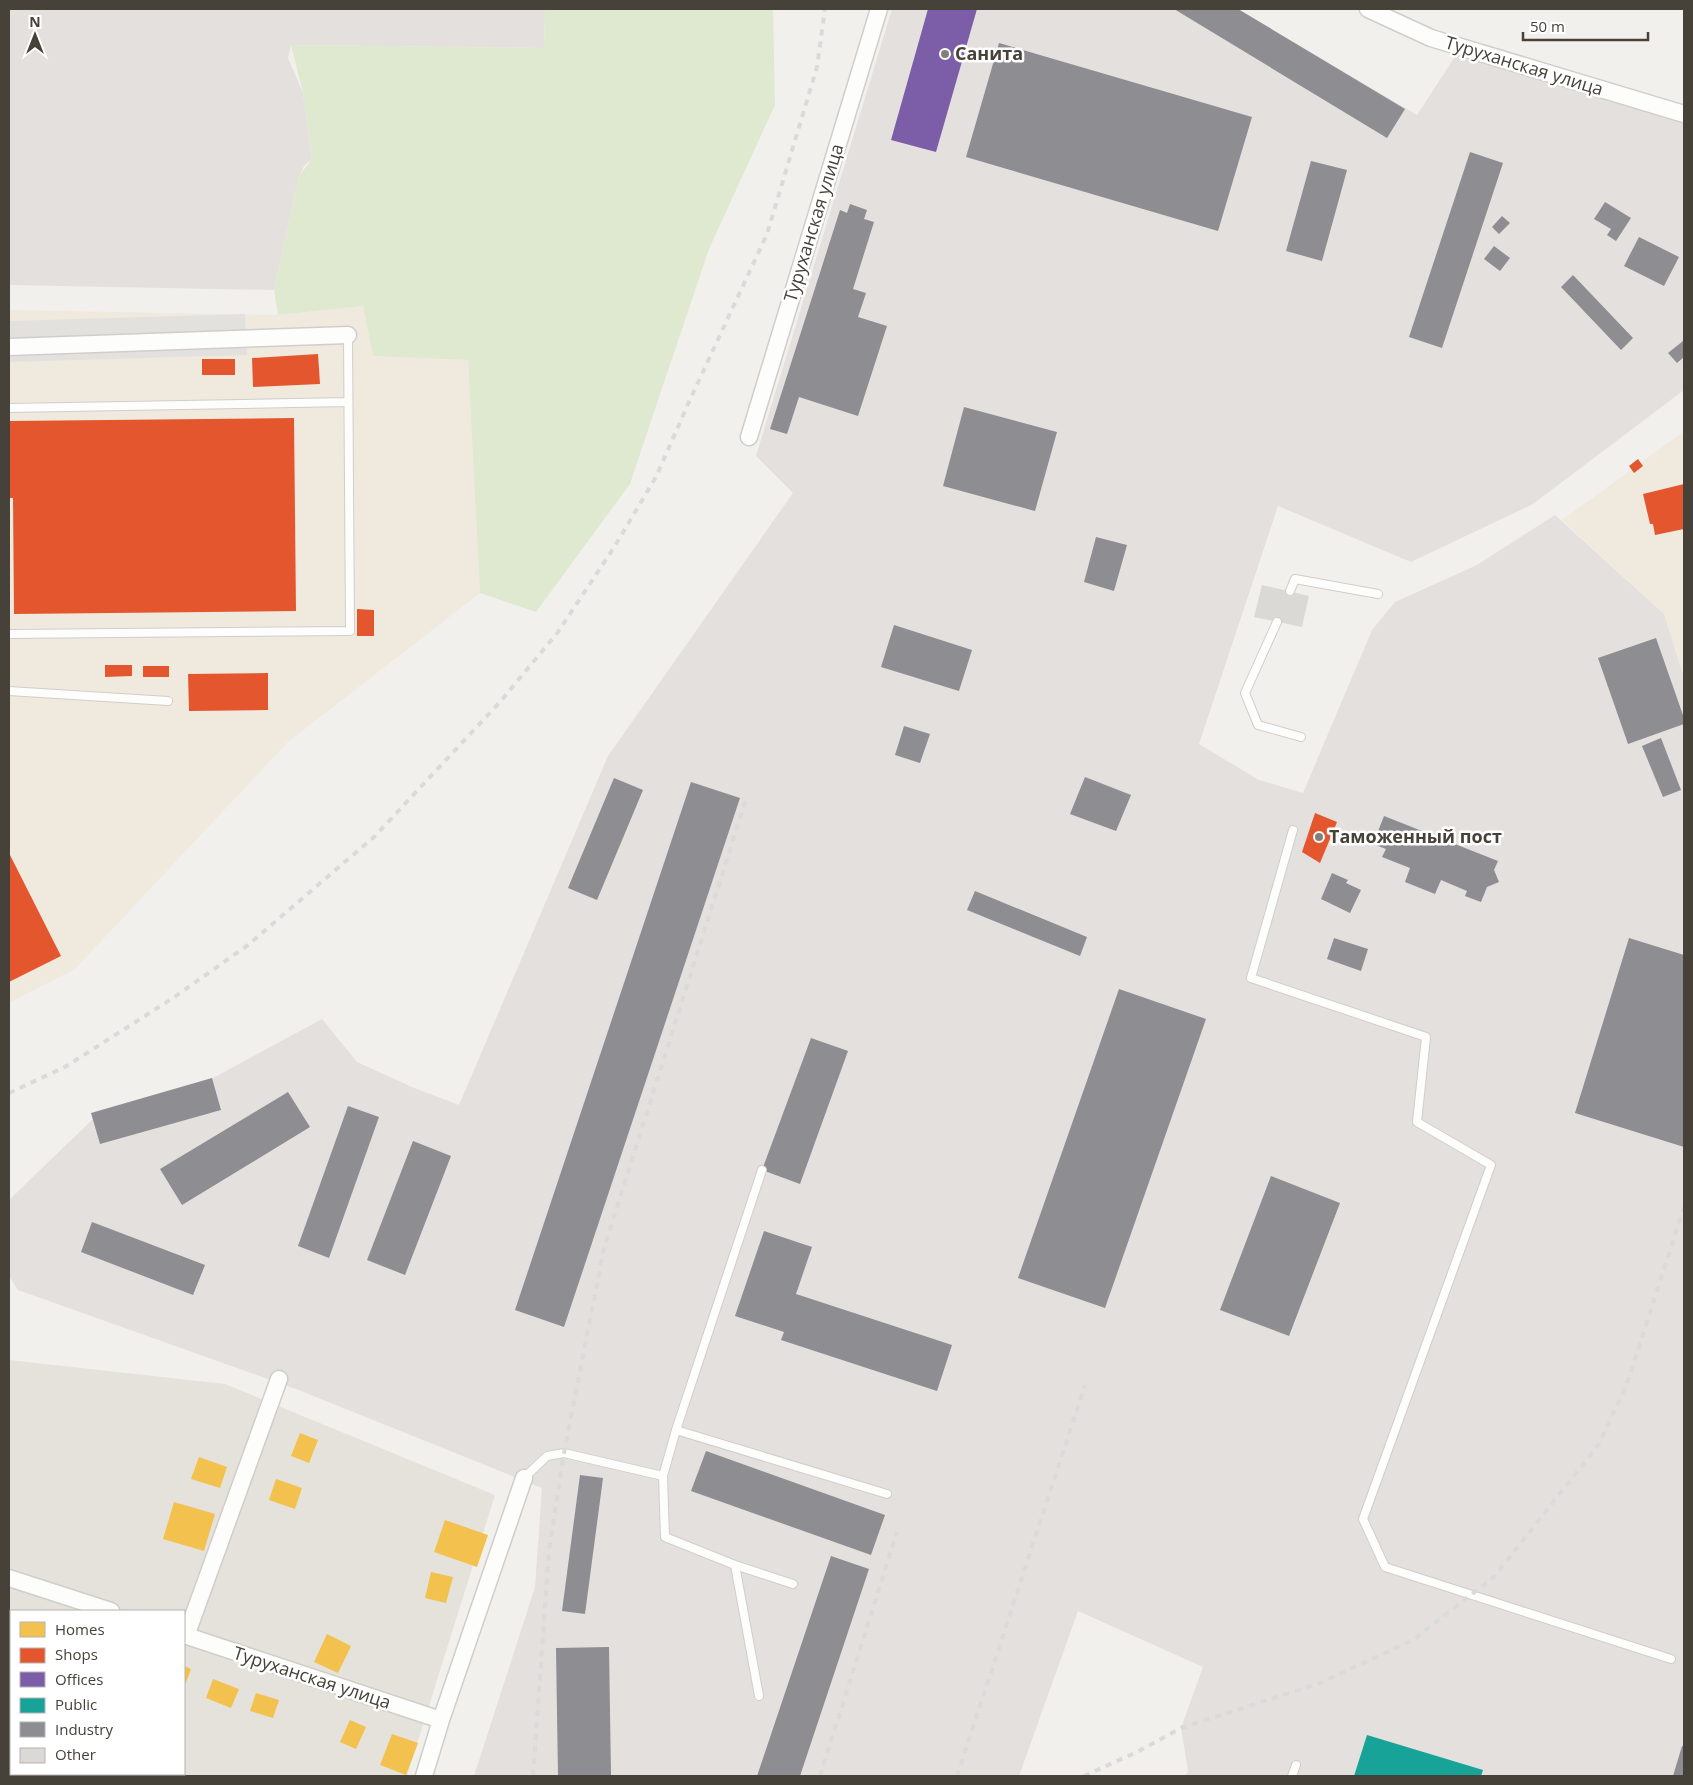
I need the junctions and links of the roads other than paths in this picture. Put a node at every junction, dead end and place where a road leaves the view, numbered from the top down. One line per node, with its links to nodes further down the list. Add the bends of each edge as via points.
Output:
1 (879, 9): 8 (street, Туруханская улица)
2 (1368, 9): 3 (street, Туруханская улица, via 1431,38)
3 (1684, 114)
4 (348, 335): 5 (street); 6 (lane)
5 (9, 346)
6 (348, 402): 7 (lane); 12 (lane, via 350,630)
7 (9, 408)
8 (749, 437)
9 (1290, 591): 10 (lane, via 1295,579)
10 (1378, 594)
11 (1277, 622): 15 (lane, via 1245,693 1258,725)
12 (9, 634)
13 (9, 691): 14 (lane)
14 (168, 701)
15 (1300, 737)
16 (1293, 830): 28 (lane, via 1251,978 1426,1037 1417,1122 1491,1165 1363,1519 1385,1567)
17 (762, 1170): 19 (lane)
18 (279, 1379): 27 (street)
19 (676, 1430): 20 (lane); 22 (lane)
20 (663, 1476): 21 (lane, via 564,1453 547,1456); 23 (lane, via 665,1537)
21 (524, 1478): 30 (street)
22 (887, 1494)
23 (735, 1565): 25 (lane); 29 (lane)
24 (9, 1578): 26 (street)
25 (793, 1584)
26 (108, 1610)
27 (185, 1636): 30 (street, Туруханская улица)
28 (1671, 1659)
29 (759, 1696)
30 (441, 1720): 32 (street)
31 (1296, 1765): 33 (lane)
32 (424, 1776)
33 (1292, 1776)

